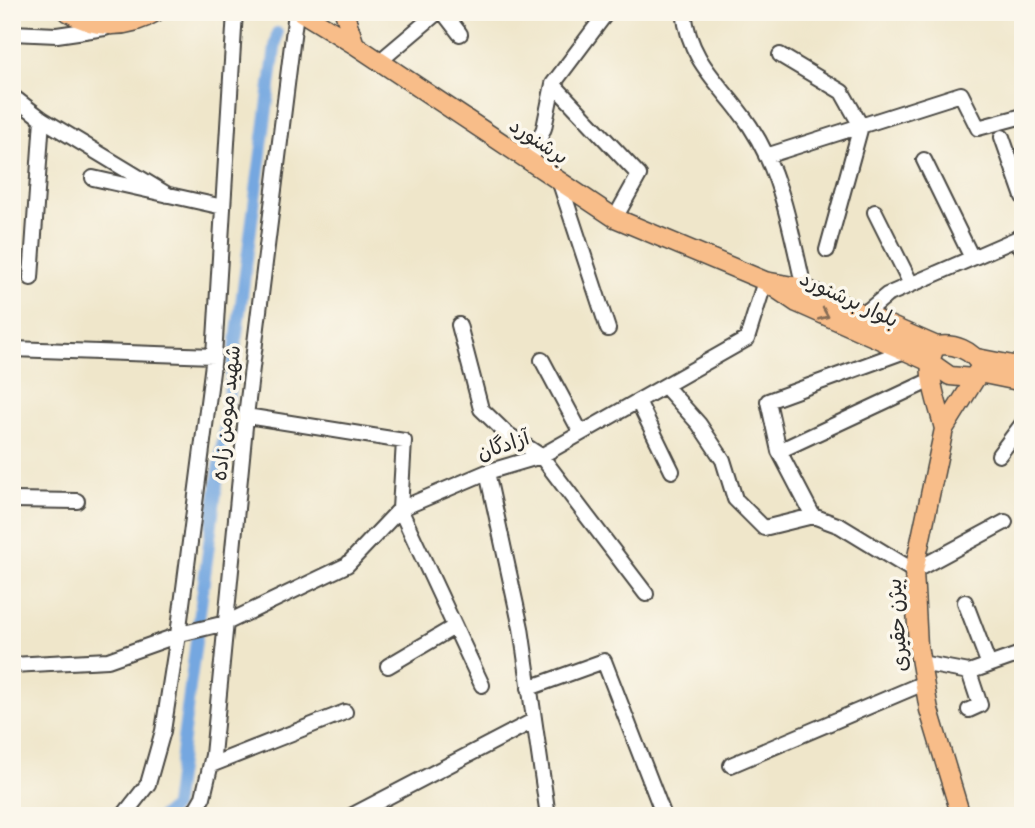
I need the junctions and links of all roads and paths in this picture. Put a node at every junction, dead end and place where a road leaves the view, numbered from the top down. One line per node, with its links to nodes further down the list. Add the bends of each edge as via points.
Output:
1 (68, 12): 10 (main road, via 95,24)
2 (156, 12): 10 (main road)
3 (235, 12): 29 (street)
4 (296, 12): 52 (street, شهید مومن زاده)
5 (301, 12): 13 (main road, برشنورد)
6 (344, 12): 13 (main road)
7 (440, 12): 12 (street); 15 (street)
8 (607, 12): 16 (street)
9 (684, 12): 22 (street, via 687,38 722,93 750,125)
10 (121, 26): 11 (street, via 57,35)
11 (12, 33)
12 (460, 34)
13 (355, 45): 15 (main road, برشنورد)
14 (780, 55): 20 (street, via 842,92)
15 (380, 61): 24 (main road, برشنورد)
16 (553, 84): 24 (street, via 544,128); 31 (street, via 639,175)
17 (12, 96): 19 (street)
18 (1023, 116): 20 (street, via 978,128 961,94)
19 (42, 118): 27 (street); 35 (street)
20 (861, 126): 22 (street); 33 (street)
21 (1002, 136): 28 (street)
22 (766, 156): 38 (street, via 779,183)
23 (924, 160): 34 (street)
24 (530, 163): 26 (main road, برشنورد)
25 (93, 178): 27 (street)
26 (560, 183): 31 (main road, برشنورد); 41 (street)
27 (168, 195): 29 (street)
28 (1023, 197)
29 (222, 207): 44 (street)
30 (875, 212): 37 (street)
31 (615, 218): 36 (main road, برشنورد)
32 (1021, 242): 34 (street)
33 (827, 250)
34 (972, 258): 37 (street)
35 (31, 278)
36 (765, 281): 38 (main road, بلوار برشنورد); 43 (main road, بلوار برشنورد, one-way to 43, via 797,303); 50 (street, آزادگان, via 747,339)
37 (911, 284): 39 (street, via 887,295)
38 (803, 288): 39 (main road, بلوار برشنورد)
39 (864, 314): 46 (main road, بلوار برشنورد)
40 (459, 325): 58 (street, via 481,409)
41 (608, 329)
42 (12, 349): 44 (street)
43 (905, 351): 46 (main road, بلوار برشنورد); 56 (street, via 768,401)
44 (214, 356): 71 (street)
45 (542, 360): 55 (street)
46 (933, 362): 47 (main road, via 939,370 963,379); 47 (main road, via 957,346); 54 (main road); 56 (street)
47 (978, 366): 48 (main road); 49 (main road); 54 (main road)
48 (1023, 367)
49 (1023, 382)
50 (665, 386): 51 (street, آزادگان); 64 (street, via 723,460 735,499 764,528)
51 (638, 401): 55 (street, آزادگان); 59 (street)
52 (246, 416): 63 (street, via 404,441); 69 (street, شهید مومن زاده)
53 (1023, 423): 57 (street)
54 (944, 429): 66 (main road, بیژن حقیری)
55 (581, 433): 58 (street, آزادگان)
56 (779, 451): 64 (street)
57 (999, 455)
58 (541, 456): 60 (street, آزادگان); 67 (street)
59 (671, 471)
60 (486, 472): 63 (street, آزادگان); 80 (street, via 521,628)
61 (12, 500): 62 (street)
62 (78, 501)
63 (400, 509): 69 (street, آزادگان, via 347,565); 70 (street)
64 (813, 516): 66 (street, via 840,526)
65 (1005, 522): 66 (street)
66 (914, 570): 73 (main road, بیژن حقیری)
67 (646, 594)
68 (965, 603): 75 (street)
69 (226, 623): 71 (street, آزادگان); 84 (street, شهید مومن زاده)
70 (454, 627): 76 (street); 79 (street)
71 (178, 635): 74 (street, آزادگان, via 108,660); 86 (street, via 163,732 148,783)
72 (1023, 653): 75 (street)
73 (921, 663): 77 (street); 78 (main road, بیژن حقیری)
74 (12, 665)
75 (989, 665): 77 (street)
76 (388, 666)
77 (969, 672): 81 (street)
78 (924, 683): 85 (street); 91 (main road, بیژن حقیری)
79 (482, 685)
80 (529, 688): 83 (street); 90 (street, via 604,661)
81 (975, 707)
82 (345, 712): 84 (street)
83 (533, 721): 88 (street); 89 (street)
84 (211, 765): 87 (street, شهید مومن زاده, via 203,797)
85 (730, 765)
86 (123, 816)
87 (192, 816)
88 (351, 816)
89 (548, 816)
90 (664, 816)
91 (961, 816)

